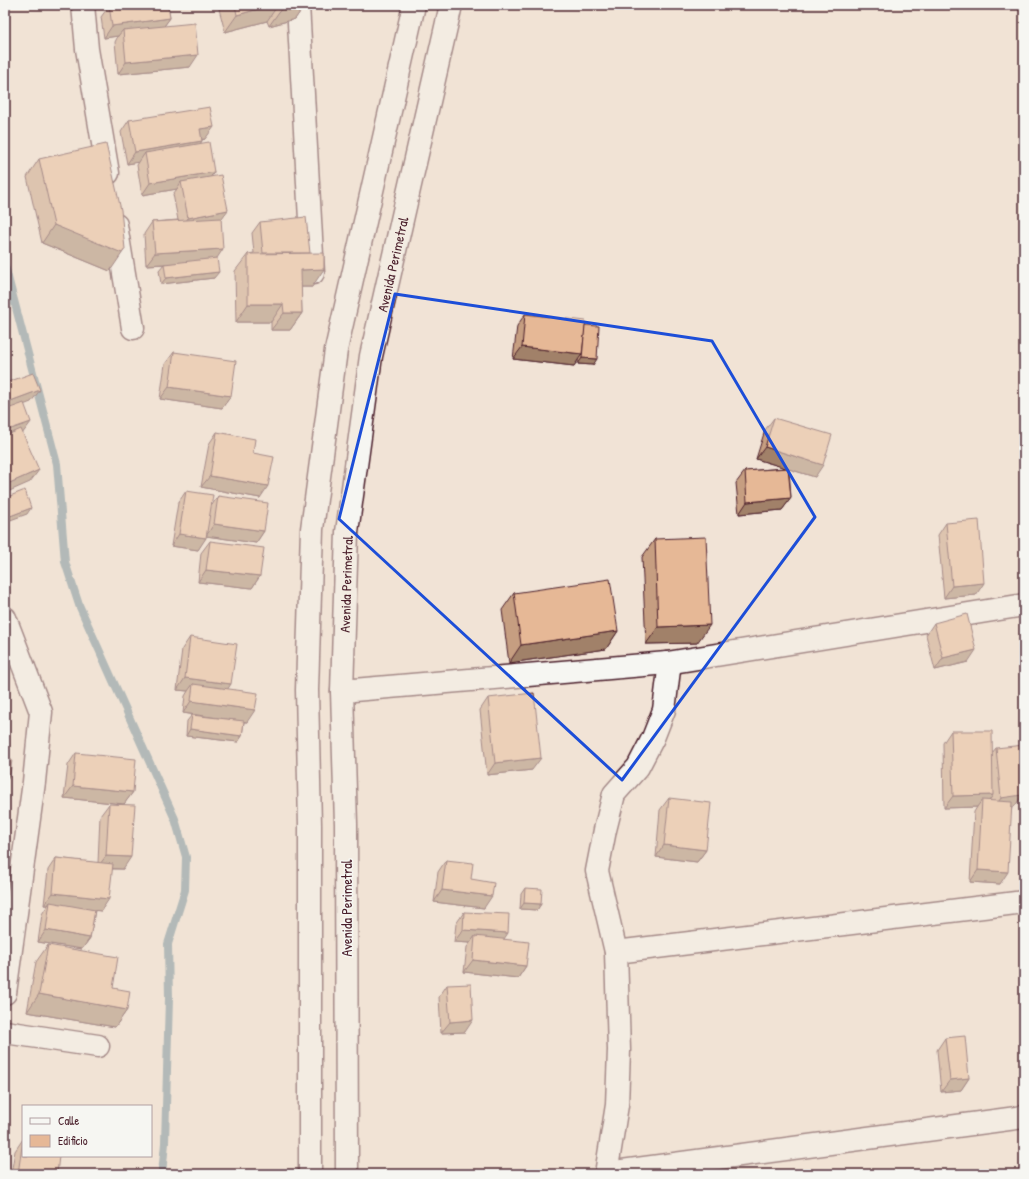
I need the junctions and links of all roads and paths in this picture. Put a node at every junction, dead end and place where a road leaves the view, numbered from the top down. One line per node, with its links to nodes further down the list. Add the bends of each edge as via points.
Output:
1 (83, 5): 6 (street, via 87,49)
2 (298, 5): 5 (street)
3 (414, 5): 17 (street, via 336,350 312,529 307,690 310,825)
4 (451, 5): 10 (street, Avenida Perimetral, via 371,356 348,532)
5 (313, 273)
6 (133, 328)
7 (1024, 605): 9 (street)
8 (5, 618): 13 (street, via 41,712)
9 (667, 663): 10 (street); 12 (street, via 669,670 664,710 638,768 614,794 605,830 598,871)
10 (342, 691): 18 (street, Avenida Perimetral, via 346,832)
11 (1024, 902): 12 (street)
12 (616, 952): 19 (street, via 619,1050 617,1105)
13 (5, 993)
14 (5, 1032): 15 (street)
15 (98, 1046)
16 (1024, 1117): 19 (street)
17 (310, 1174)
18 (347, 1174)
19 (607, 1174)

